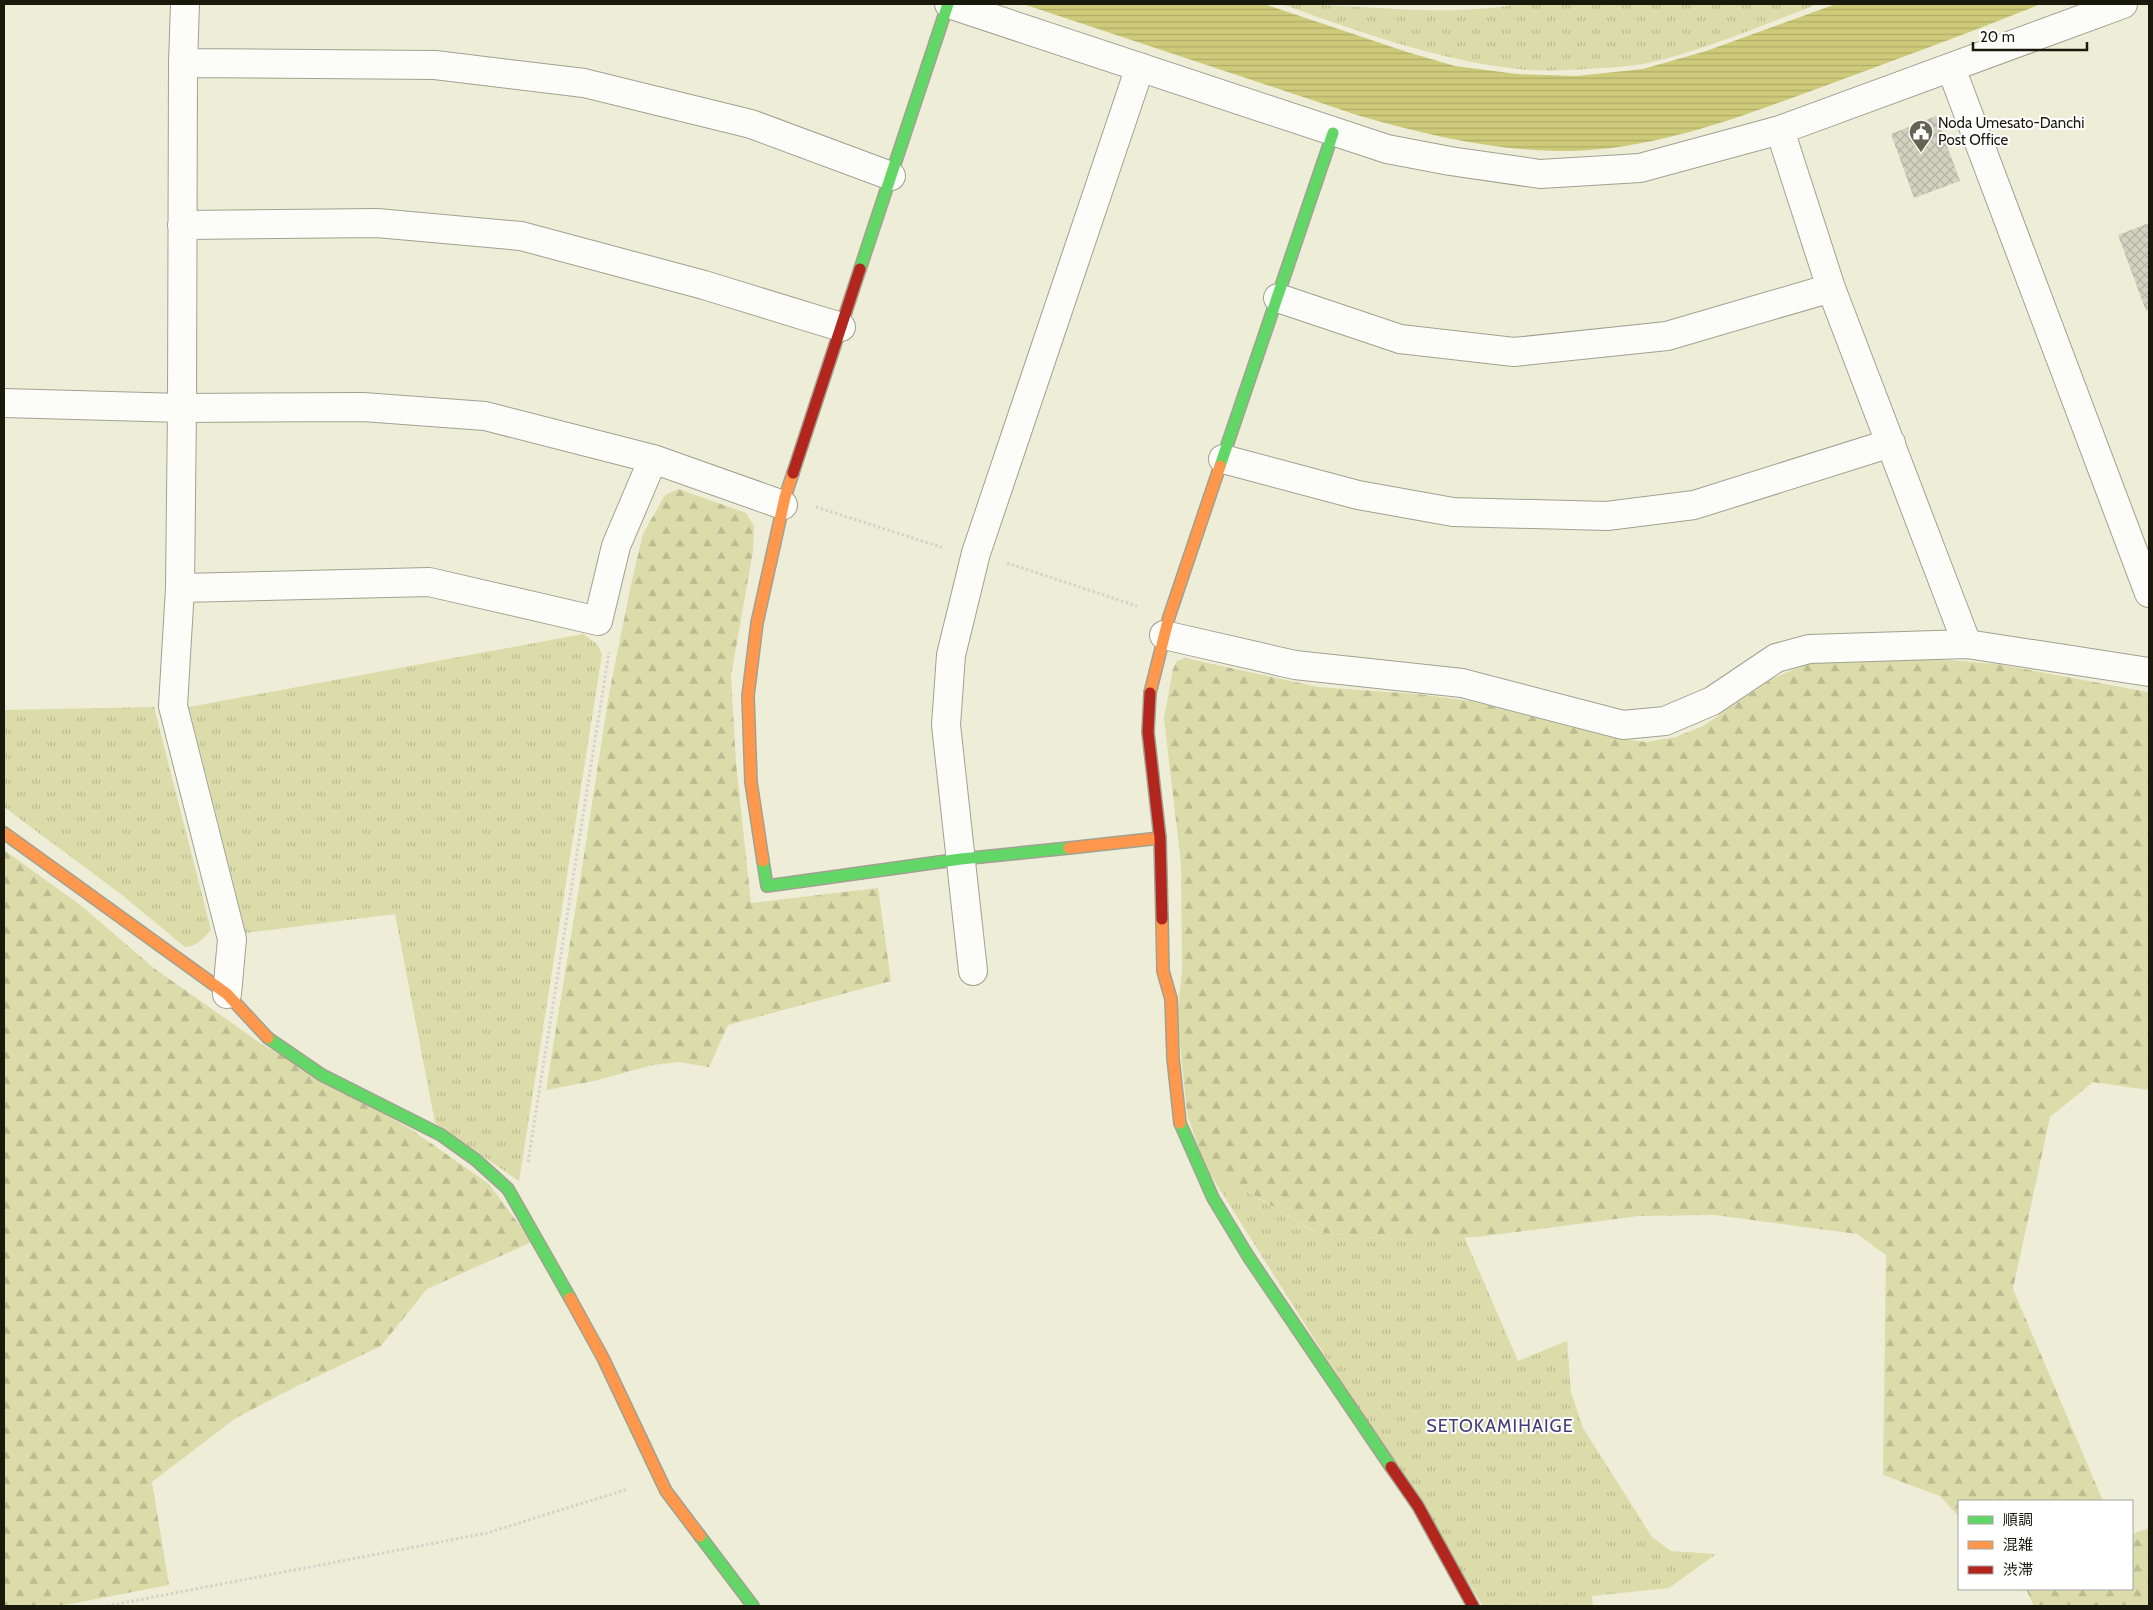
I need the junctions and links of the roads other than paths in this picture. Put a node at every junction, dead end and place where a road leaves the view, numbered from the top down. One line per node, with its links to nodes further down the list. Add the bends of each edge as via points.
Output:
1 (185, 4): 4 (street)
2 (948, 4): 5 (street); 9 (street)
3 (2123, 4): 6 (street)
4 (183, 63): 9 (street, via 435,65 584,83 751,124); 10 (street)
5 (1140, 67): 8 (street); 27 (street, via 976,556 951,654 946,725)
6 (1951, 68): 7 (street); 21 (street)
7 (1780, 130): 8 (street, via 1640,168 1540,174 1387,149); 11 (street)
8 (1333, 132): 12 (street)
9 (891, 176): 13 (street)
10 (182, 225): 13 (street, via 377,223 521,236 704,285); 15 (street)
11 (1831, 288): 12 (street, via 1667,336 1514,352 1400,339); 16 (street)
12 (1278, 298): 18 (street)
13 (841, 327): 19 (street)
14 (4, 403): 15 (street)
15 (182, 408): 17 (street, via 363,407 485,416); 20 (street)
16 (1890, 443): 18 (street, via 1694,505 1607,516 1453,512 1358,495); 23 (street)
17 (653, 459): 19 (street); 20 (street, via 616,546 598,621 429,582)
18 (1223, 460): 22 (street)
19 (784, 501): 27 (street, via 757,622 748,696 751,782 766,886)
20 (180, 588): 29 (street, via 173,706 232,939)
21 (2149, 593)
22 (1167, 626): 23 (street, via 1295,665 1462,683 1623,725 1665,722 1712,700 1776,658 1809,649); 26 (street, via 1148,699 1148,732)
23 (1967, 644): 24 (street)
24 (2149, 672)
25 (4, 833): 29 (street)
26 (1160, 838): 27 (street); 31 (street, via 1163,971 1170,999 1180,1127 1213,1198 1238,1239 1418,1506)
27 (961, 858): 28 (street)
28 (973, 971)
29 (227, 994): 30 (street, via 264,1036 322,1075 441,1135 508,1189 603,1358 666,1491)
30 (754, 1606)
31 (1474, 1606)

